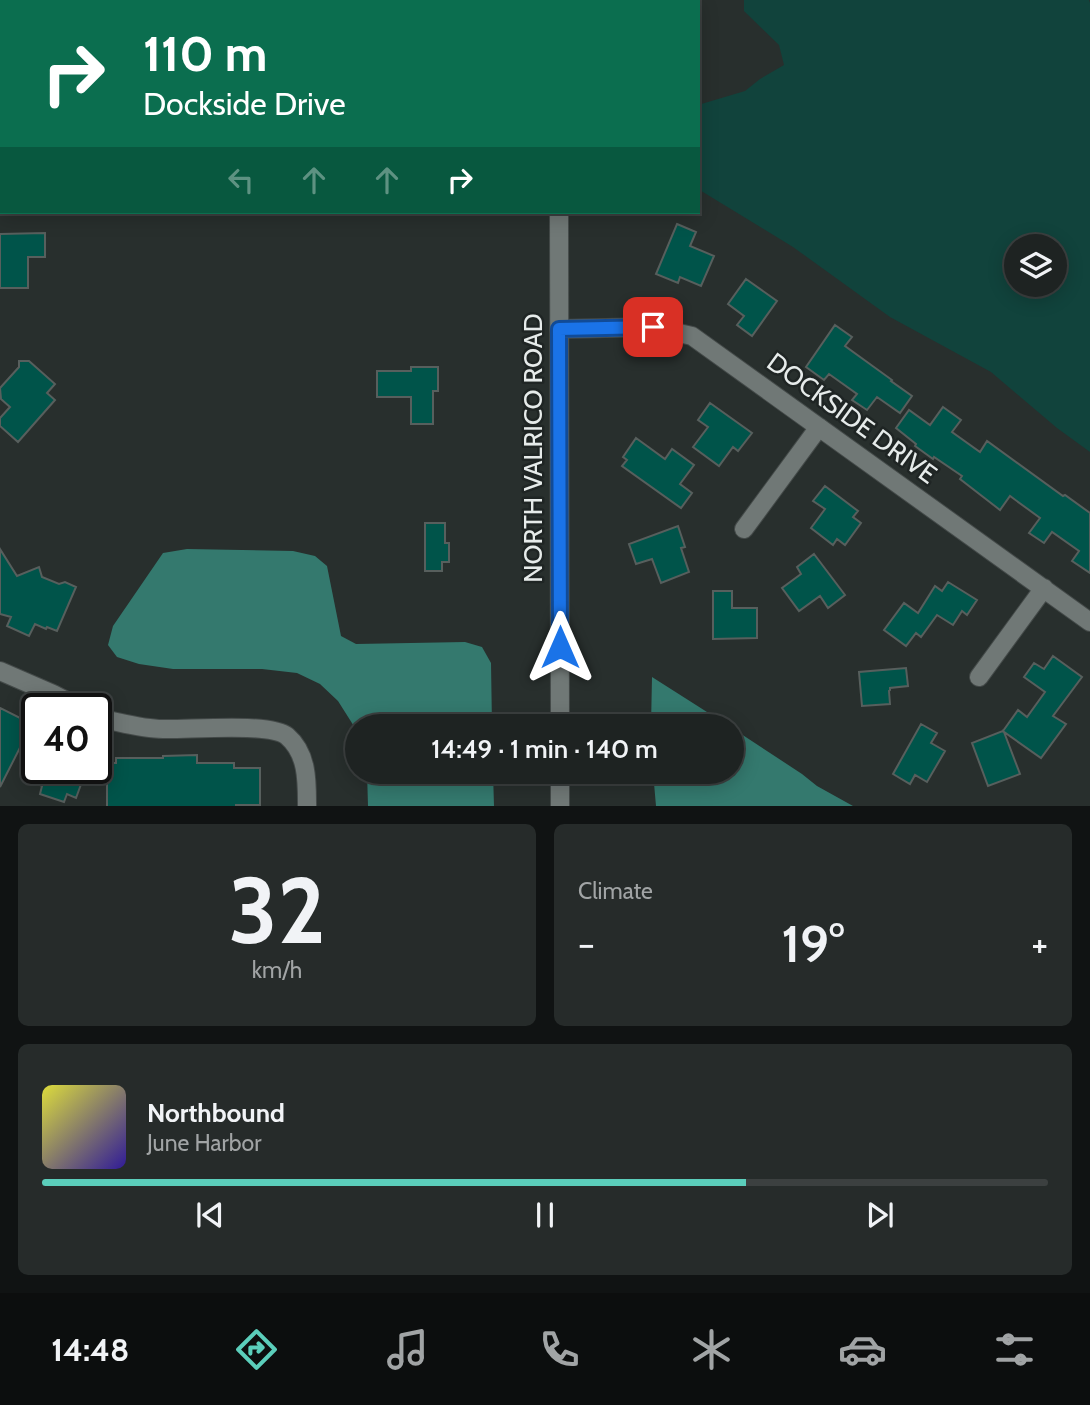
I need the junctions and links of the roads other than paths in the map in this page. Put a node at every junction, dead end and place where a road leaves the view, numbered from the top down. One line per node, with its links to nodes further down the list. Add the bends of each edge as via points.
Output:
1 (559, 214): 2 (street, NORTH VALRICO ROAD)
2 (559, 329): 3 (street, DOCKSIDE DRIVE, via 653,327 692,336); 10 (street, NORTH VALRICO ROAD)
3 (819, 427): 4 (street); 5 (street, DOCKSIDE DRIVE)
4 (744, 529)
5 (1044, 588): 6 (street, DOCKSIDE DRIVE); 8 (street)
6 (1090, 622)
7 (0, 671): 9 (street)
8 (979, 677)
9 (51, 693)
10 (560, 714)
11 (112, 721): 13 (street, via 160,729 265,729 285,734 304,764)
12 (560, 784): 14 (street)
13 (307, 806)
14 (560, 806)

